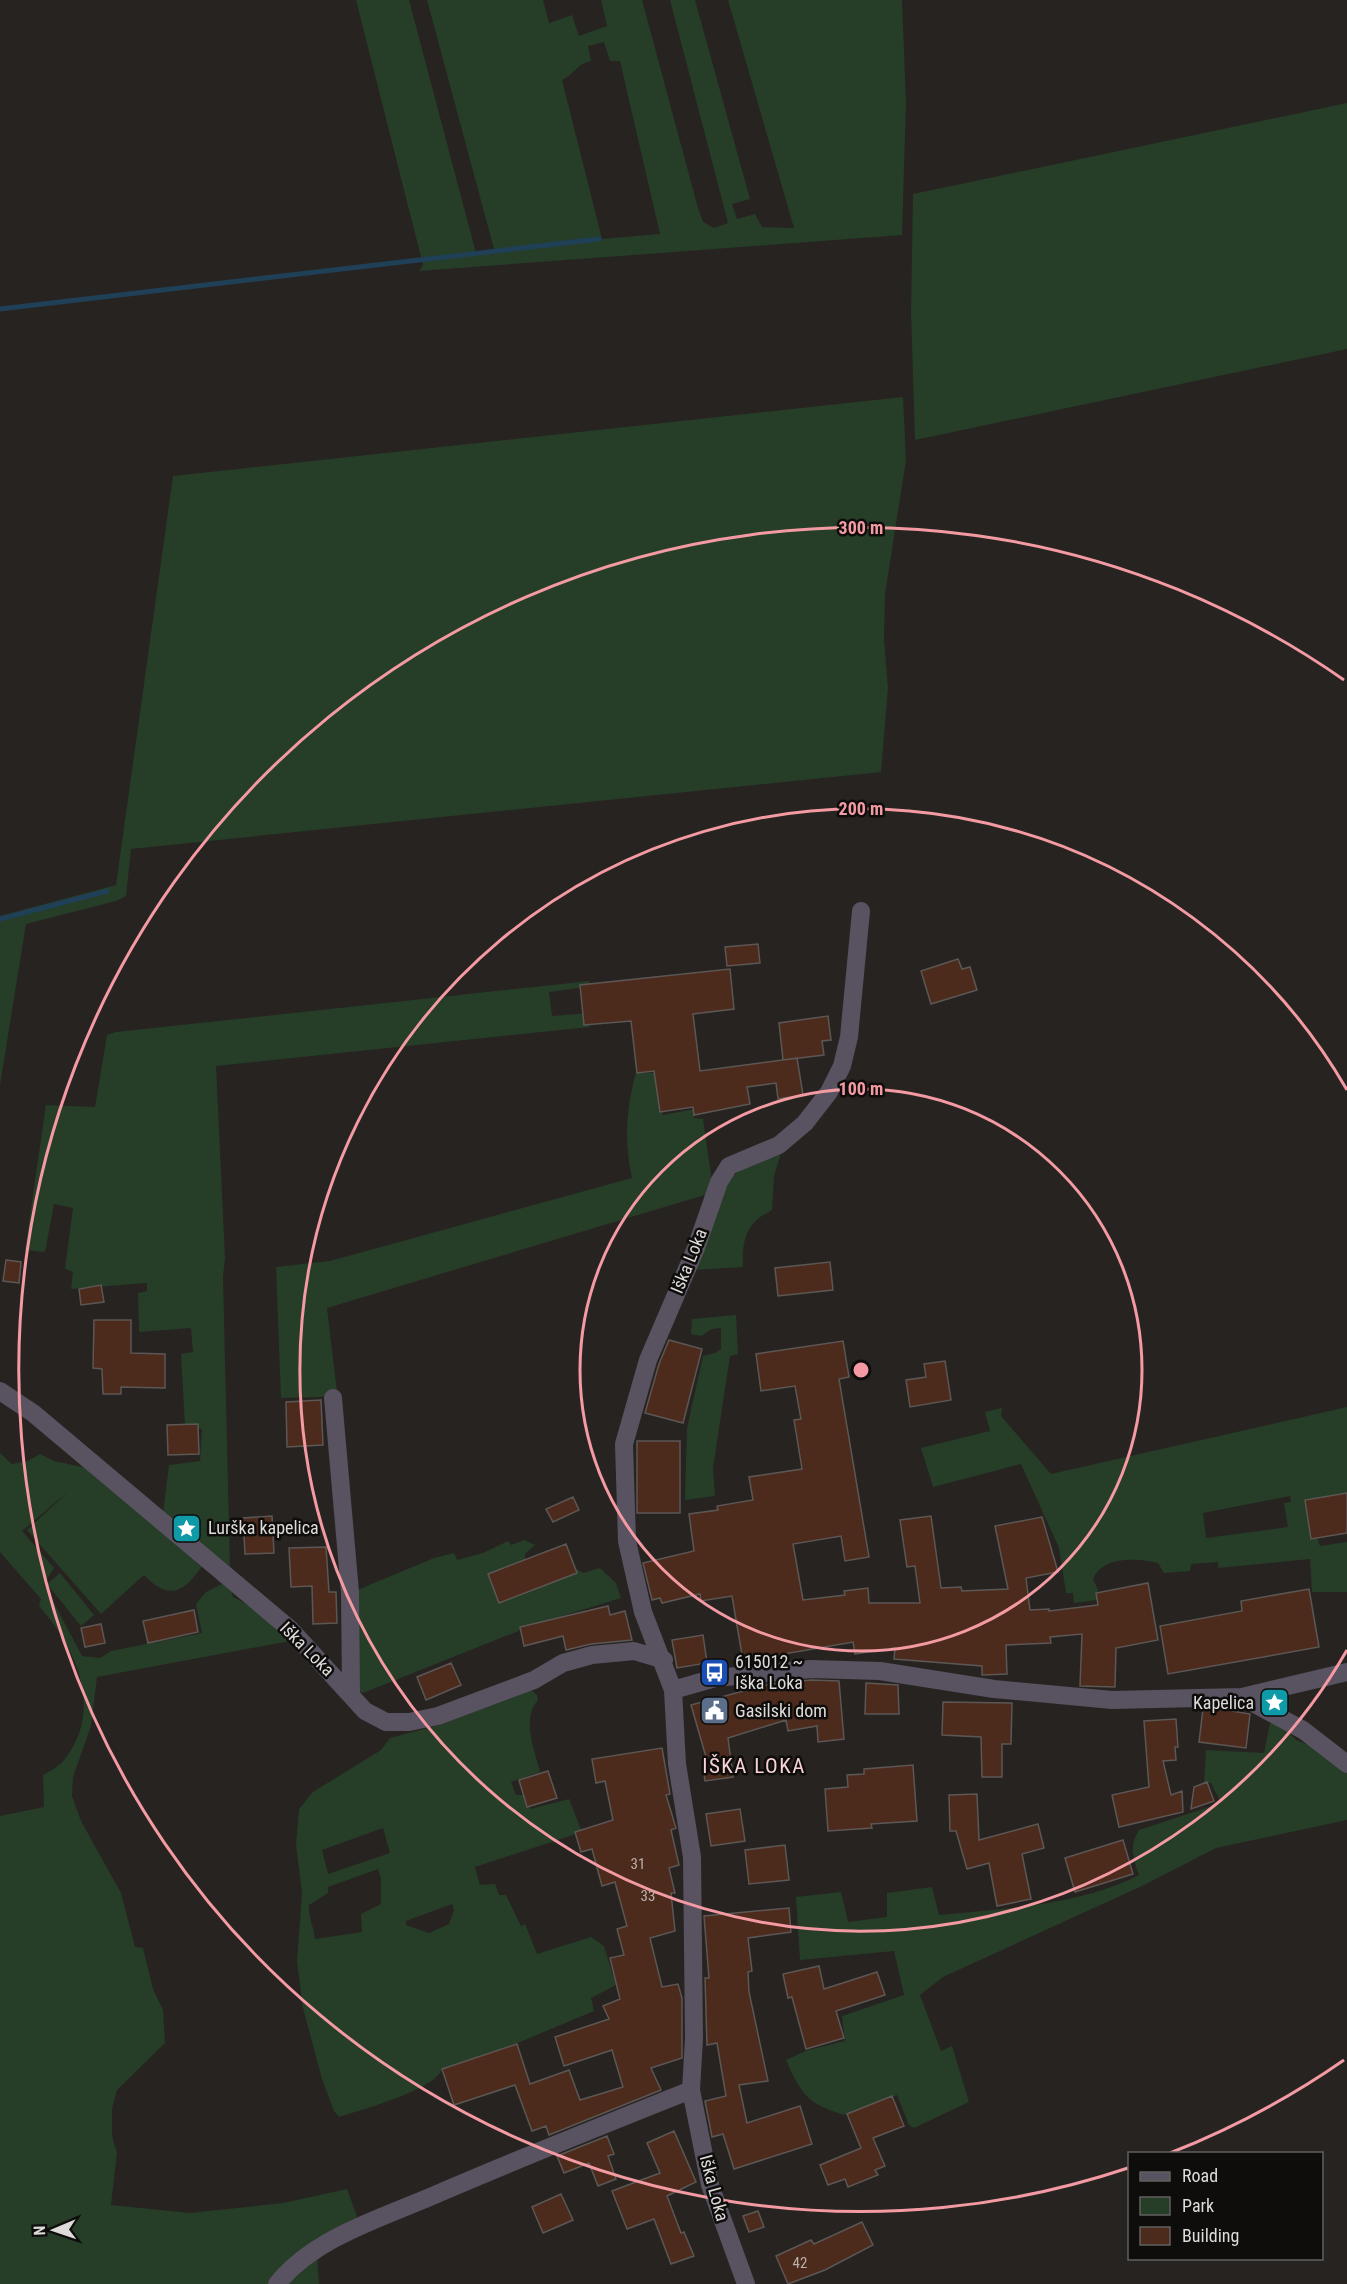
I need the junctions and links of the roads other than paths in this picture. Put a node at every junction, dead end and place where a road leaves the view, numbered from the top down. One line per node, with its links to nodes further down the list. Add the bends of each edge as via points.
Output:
1 (861, 911): 4 (street, Iška Loka, via 849,1037 842,1066 829,1092 805,1123 779,1145 729,1166 719,1182 696,1248 648,1360 624,1444 627,1541 644,1612)
2 (0, 1391): 7 (street, Iška Loka, via 33,1413 220,1568 291,1630)
3 (333, 1398): 7 (street, via 350,1592)
4 (664, 1660): 6 (street, Iška Loka); 7 (street, Iška Loka, via 634,1651 592,1655 449,1712 409,1722 386,1722 365,1711)
5 (1347, 1672): 8 (street)
6 (673, 1690): 8 (street, via 715,1678 812,1669 880,1671 994,1689 1112,1700); 10 (street, Iška Loka, via 677,1764 692,1857)
7 (351, 1693)
8 (1242, 1697): 9 (street, via 1303,1730)
9 (1347, 1764)
10 (691, 2090): 11 (street, via 366,2224 317,2249); 12 (street, Iška Loka, via 710,2185)
11 (277, 2284)
12 (746, 2284)

